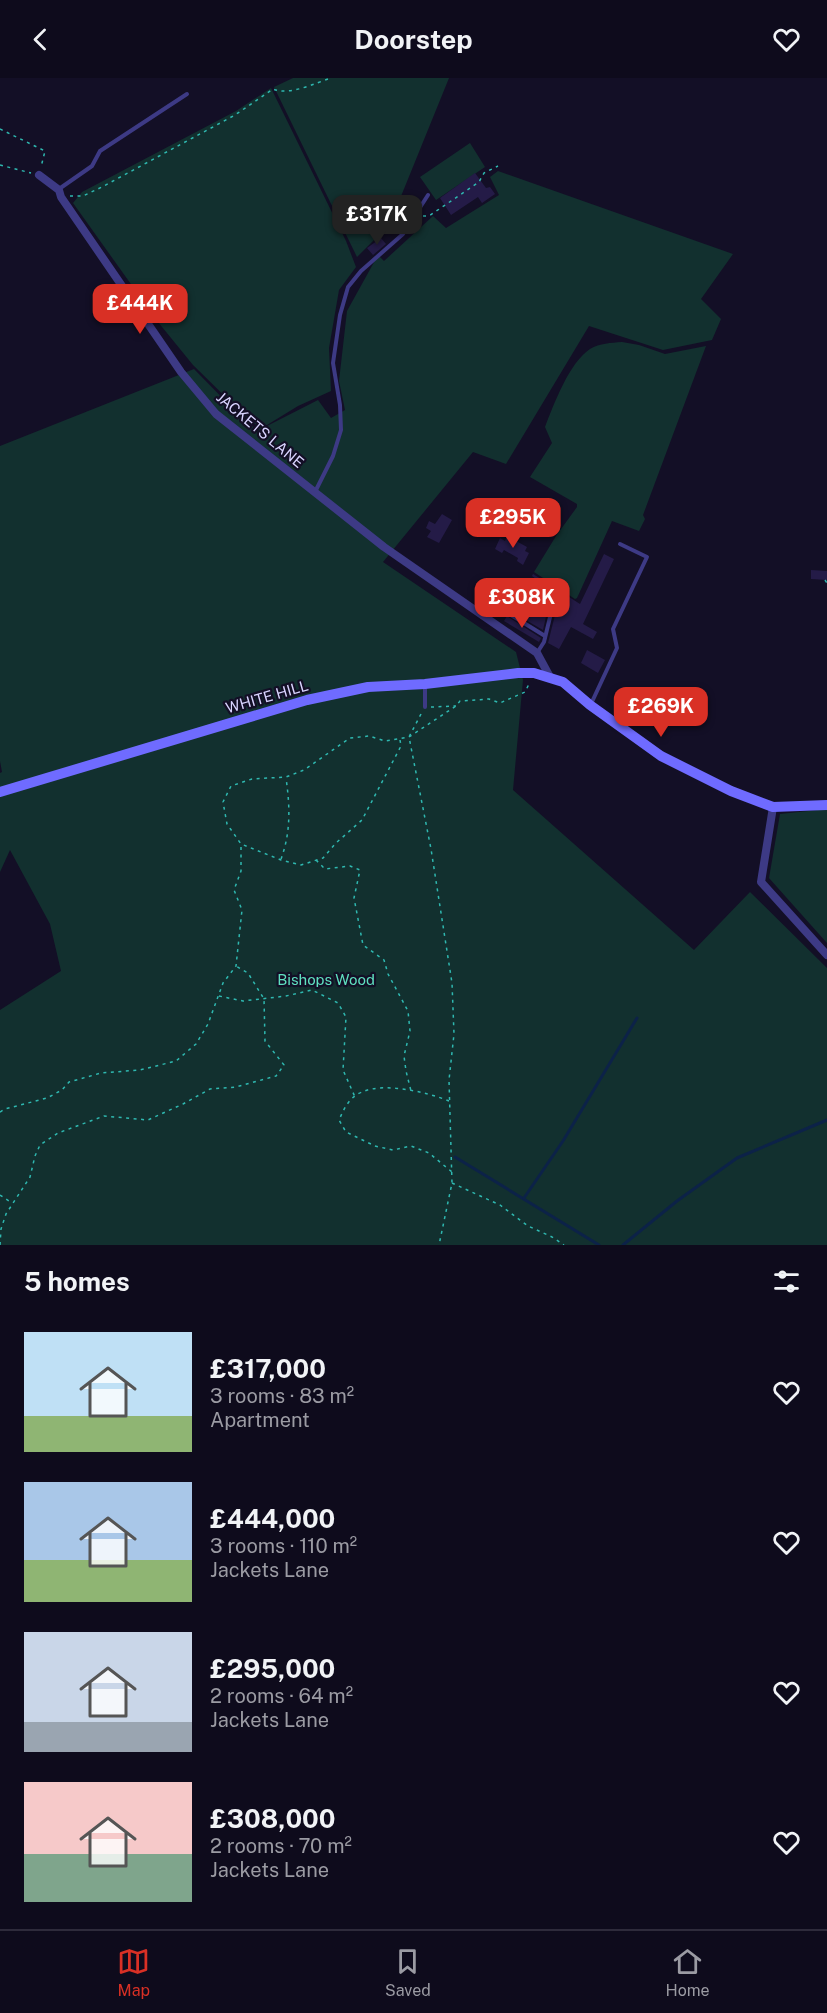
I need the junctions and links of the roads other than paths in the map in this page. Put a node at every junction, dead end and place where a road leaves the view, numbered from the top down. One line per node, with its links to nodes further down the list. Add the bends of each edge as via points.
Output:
1 (187, 94): 3 (lane, via 100,151 92,166)
2 (39, 175): 3 (street, JACKETS LANE)
3 (60, 193): 5 (street, JACKETS LANE, via 181,372 216,414)
4 (428, 195): 5 (lane, via 403,234 348,287 333,363 341,430)
5 (314, 493): 10 (street, JACKETS LANE, via 384,548)
6 (620, 544): 13 (lane, via 648,556 613,629 616,648)
7 (530, 580): 9 (lane, via 560,599 551,613)
8 (511, 615): 9 (lane)
9 (545, 636): 10 (lane)
10 (537, 653): 11 (street, JACKETS LANE)
11 (550, 677): 12 (street, WHITE HILL, via 530,674); 13 (street, via 563,682)
12 (425, 684): 14 (lane); 15 (street, WHITE HILL, via 368,687 307,700)
13 (590, 705): 17 (street, via 661,756)
14 (425, 707)
15 (0, 792)
16 (827, 805): 17 (street)
17 (773, 807): 18 (street, via 761,882)
18 (827, 955)

